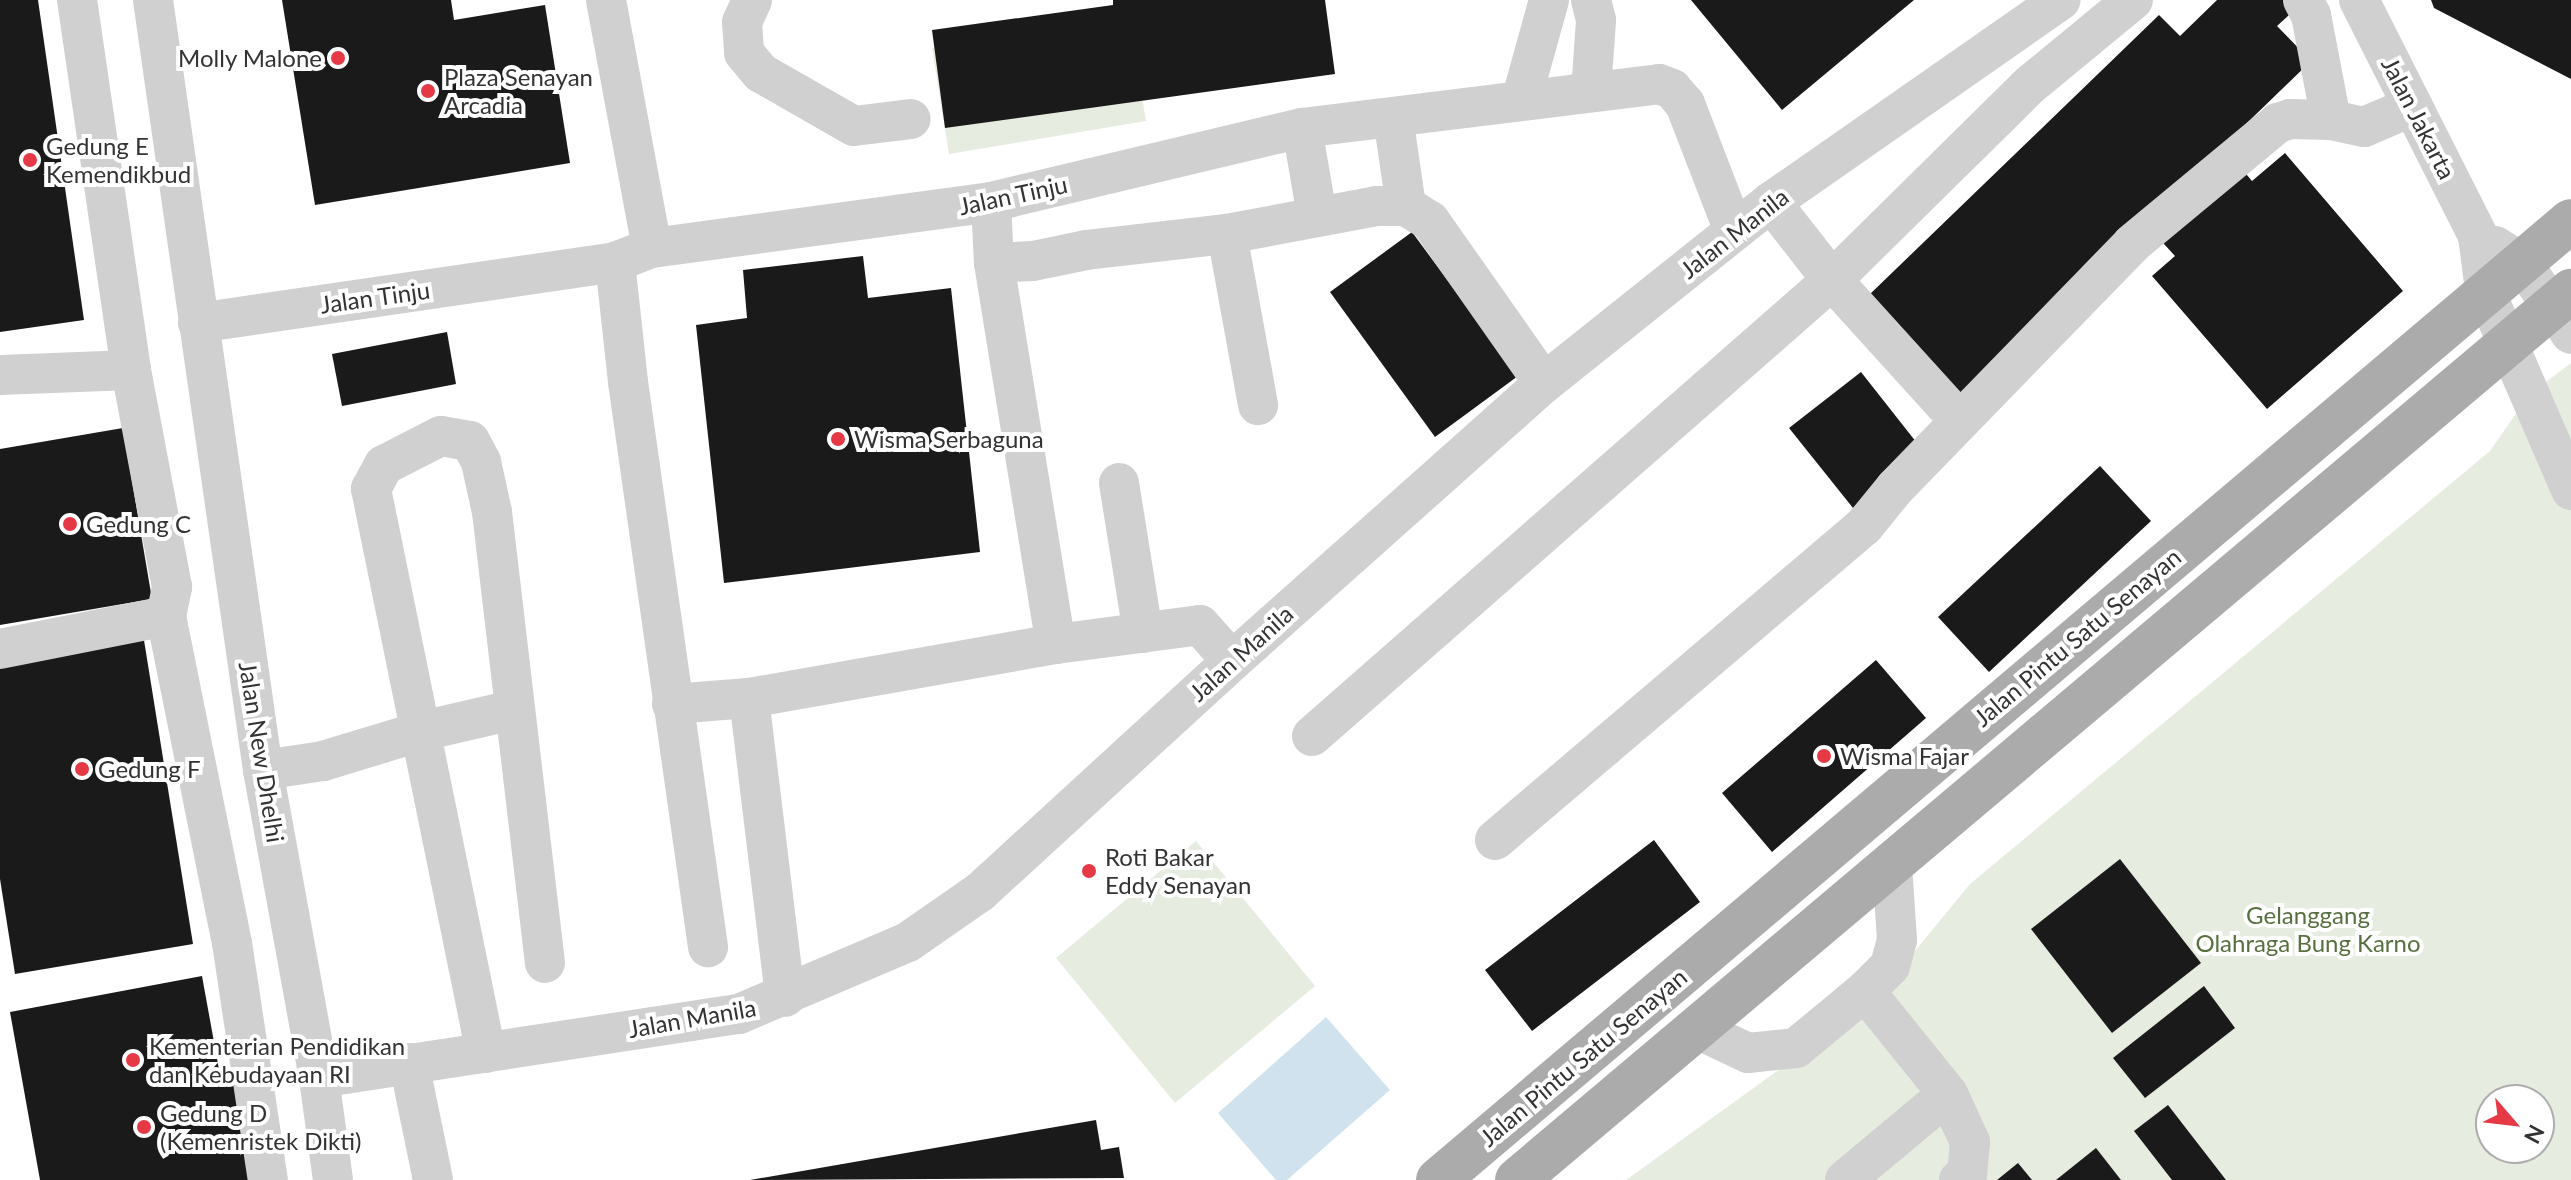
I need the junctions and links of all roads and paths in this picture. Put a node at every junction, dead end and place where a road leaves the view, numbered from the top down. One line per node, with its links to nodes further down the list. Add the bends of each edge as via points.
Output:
1 (77, 0): 35 (street)
2 (606, 0): 26 (street)
3 (752, 0): 15 (street, via 742,22 744,53 761,73 854,126)
4 (1549, 0): 12 (street)
5 (1591, 0): 11 (street, via 1596,20)
6 (2061, 0): 19 (street, Jalan Manila)
7 (2133, 0): 30 (street, via 2031,84)
8 (2303, 0): 16 (street, via 2311,15)
9 (2359, 0): 13 (street, Jalan Jakarta)
10 (154, 9): 33 (street, Jalan New Dhelhi)
11 (1591, 92): 12 (street, Jalan Tinju); 23 (street, Jalan Tinju, via 1659,84 1672,89 1685,104)
12 (1521, 101): 14 (street, Jalan Tinju)
13 (2413, 106): 16 (street, via 2364,127); 25 (street, Jalan Jakarta)
14 (1393, 117): 17 (street, Jalan Tinju); 20 (street)
15 (911, 119)
16 (2331, 120): 39 (street, via 2278,123 2132,244)
17 (1302, 128): 18 (street, Jalan Tinju); 21 (street)
18 (991, 202): 26 (street, Jalan Tinju); 28 (street)
19 (1771, 202): 23 (street, Jalan Manila); 30 (street)
20 (1406, 206): 21 (street); 37 (street, via 1430,221)
21 (1317, 216): 24 (street)
22 (2571, 221): 29 (main road, Jalan Pintu Satu Senayan)
23 (1734, 231): 37 (street, Jalan Manila)
24 (1227, 234): 28 (street); 38 (street)
25 (2478, 236): 29 (street); 31 (street, Jalan Jakarta)
26 (652, 248): 27 (street, Jalan Tinju)
27 (615, 262): 33 (street, Jalan Tinju); 48 (street)
28 (994, 263): 44 (street)
29 (2522, 263): 31 (main road, Jalan Pintu Satu Senayan); 32 (street)
30 (1832, 280): 39 (street); 51 (street)
31 (2485, 291): 34 (street, Jalan Jakarta); 67 (main road, Jalan Pintu Satu Senayan)
32 (2565, 310): 34 (main road)
33 (198, 323): 52 (street, Jalan New Dhelhi)
34 (2508, 344): 41 (street, Jalan Jakarta); 54 (main road)
35 (131, 370): 36 (street); 42 (street, via 172,587)
36 (0, 375)
37 (1544, 383): 46 (street, Jalan Manila)
38 (1258, 405)
39 (1960, 421): 53 (street, via 1864,526)
40 (1119, 483): 43 (street)
41 (2571, 490)
42 (166, 616): 45 (street); 64 (street, via 232,943)
43 (1143, 633): 44 (street); 46 (street, via 1200,625)
44 (1056, 644): 47 (street)
45 (0, 649)
46 (1232, 661): 58 (street, Jalan Manila, via 980,892 908,942)
47 (749, 698): 48 (street); 58 (street)
48 (672, 704): 55 (street)
49 (513, 710): 50 (street); 50 (street, via 492,512 481,462 470,441 441,436 384,465 371,489); 56 (street)
50 (422, 731): 52 (street, via 323,761); 60 (street)
51 (1312, 736)
52 (263, 770): 62 (street, Jalan New Dhelhi)
53 (1495, 840)
54 (1892, 865): 57 (street, via 1897,940 1890,966); 59 (main road)
55 (708, 947)
56 (545, 963)
57 (1865, 991): 59 (street, via 1796,1048 1748,1053); 63 (street)
58 (785, 997): 60 (street, Jalan Manila, via 739,1014)
59 (1697, 1029): 68 (main road)
60 (486, 1053): 61 (street, Jalan Manila)
61 (409, 1063): 62 (street, Jalan Manila); 66 (street)
62 (319, 1078): 65 (street, Jalan New Dhelhi)
63 (1948, 1094): 69 (street); 70 (street, via 1970,1142 1967,1174)
64 (268, 1180)
65 (333, 1180)
66 (433, 1180)
67 (1438, 1180)
68 (1517, 1180)
69 (1845, 1180)
70 (1959, 1180)

